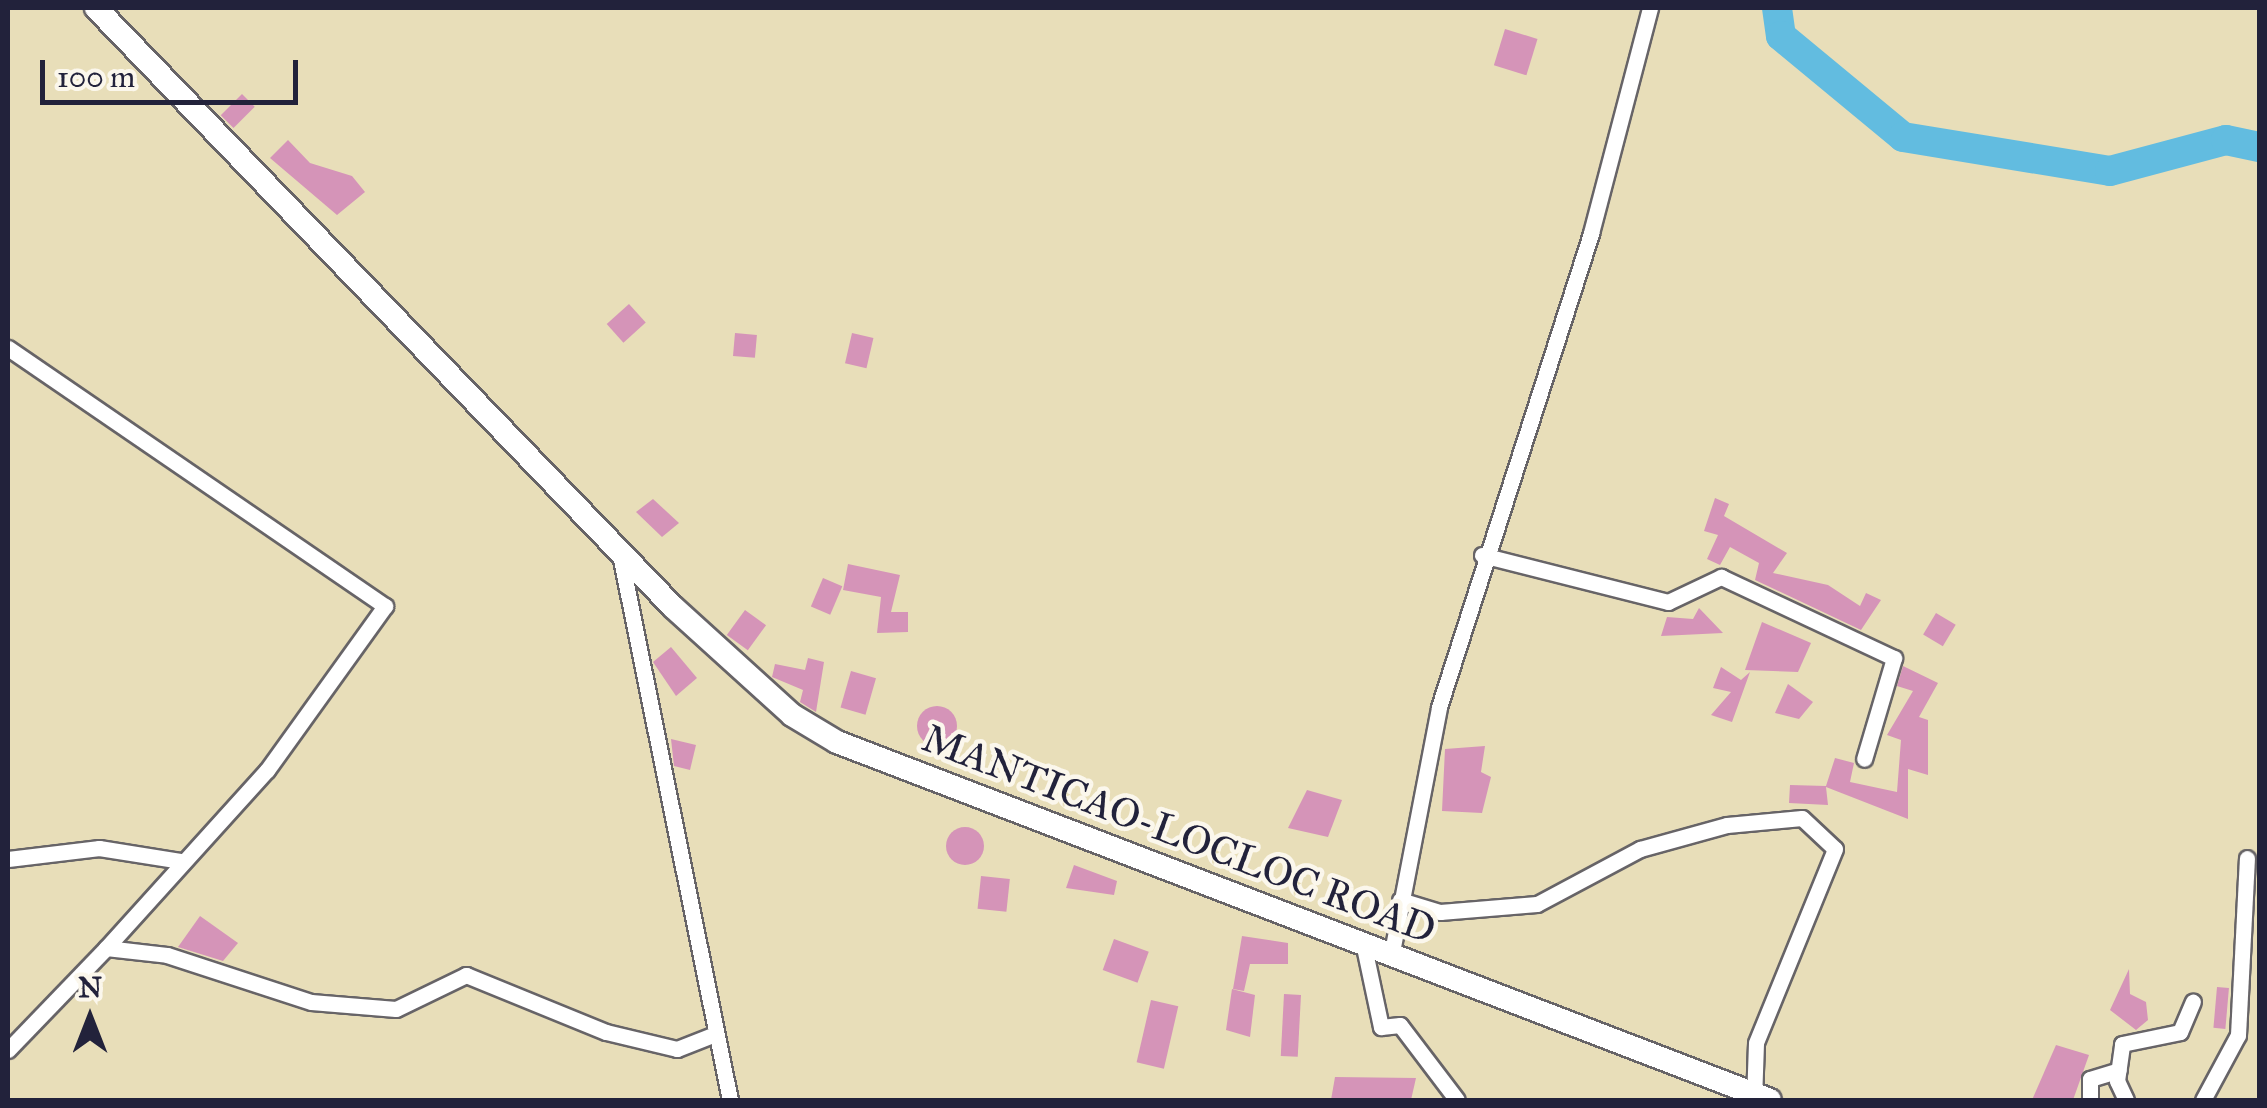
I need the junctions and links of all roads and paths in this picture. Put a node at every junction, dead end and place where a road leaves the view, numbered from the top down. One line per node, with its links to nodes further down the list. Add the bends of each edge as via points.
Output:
1 (96, 8): 4 (street, MANTICAO-LOCLOC ROAD)
2 (1650, 8): 5 (street, via 1591,233)
3 (8, 348): 9 (street, via 385,606 267,770)
4 (619, 545): 11 (street, MANTICAO-LOCLOC ROAD, via 738,671 837,742); 15 (street)
5 (1482, 555): 6 (street, via 1668,602 1721,577 1894,658); 10 (street, via 1426,762)
6 (1864, 759)
7 (2247, 858): 23 (street, via 2238,1035)
8 (8, 860): 9 (street, via 99,848)
9 (180, 861): 12 (street)
10 (1400, 900): 13 (street); 18 (street, via 1440,912 1538,904 1640,849 1727,825 1802,818 1836,849 1756,1044)
11 (1364, 947): 13 (street, MANTICAO-LOCLOC ROAD); 20 (street, via 1381,1027 1400,1025)
12 (106, 948): 15 (street, via 167,956 311,1002 396,1009 466,975 677,1049); 16 (street)
13 (1390, 958): 18 (street, MANTICAO-LOCLOC ROAD)
14 (2193, 1002): 17 (street, via 2180,1032 2122,1044)
15 (715, 1034): 19 (street)
16 (8, 1050)
17 (2118, 1070): 21 (street, via 2090,1078); 22 (street)
18 (1760, 1099)
19 (730, 1100)
20 (1458, 1100)
21 (2090, 1100)
22 (2126, 1100)
23 (2203, 1100)

